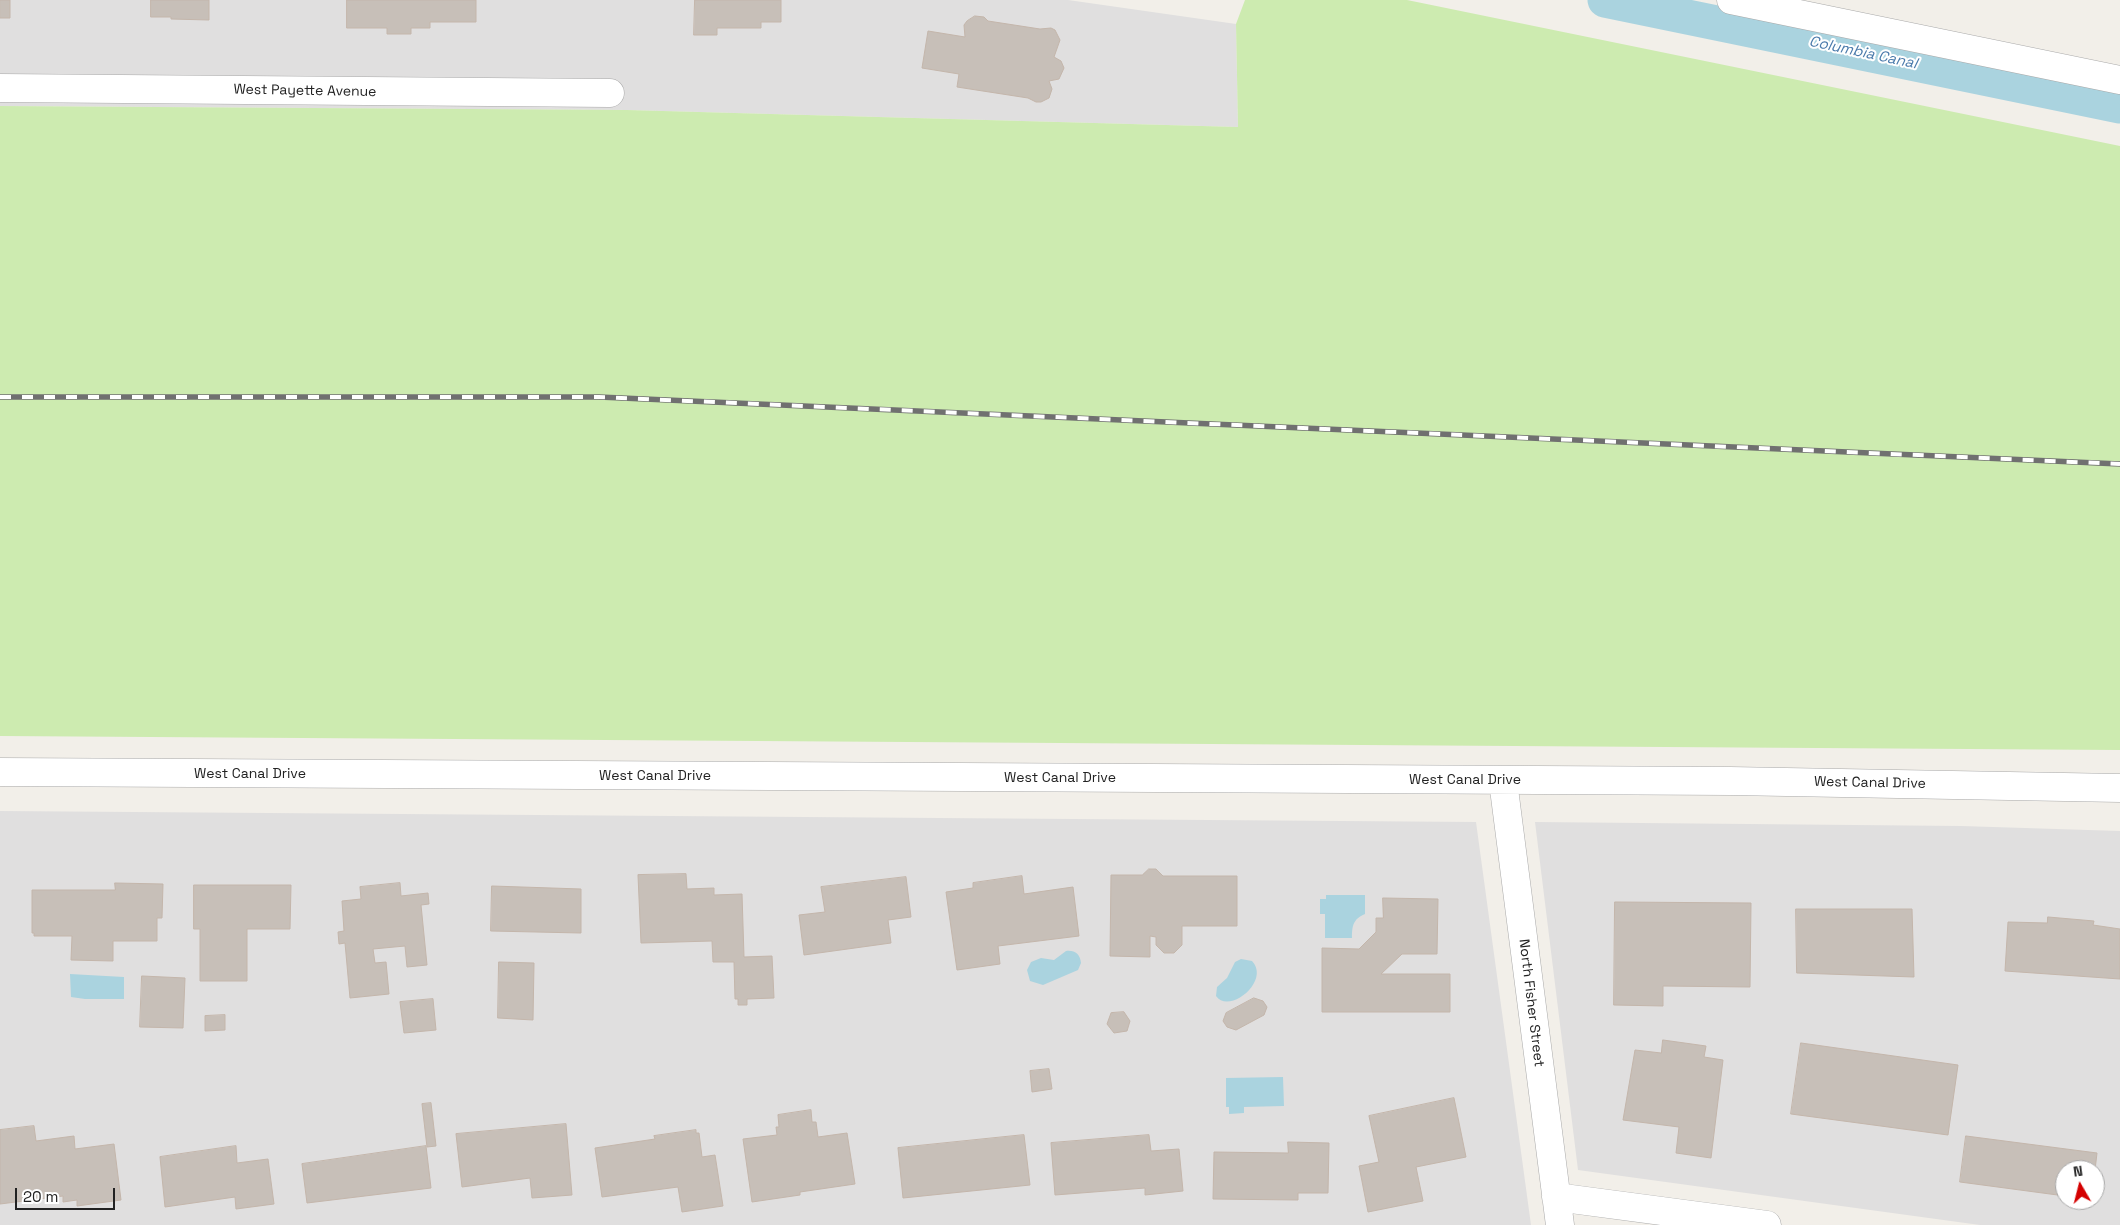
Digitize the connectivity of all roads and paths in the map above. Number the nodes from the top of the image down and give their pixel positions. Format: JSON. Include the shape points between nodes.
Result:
{"nodes":[{"id":1,"x":1730,"y":0,"type":"edge"},
{"id":2,"x":2120,"y":80,"type":"edge"},
{"id":3,"x":0,"y":88,"type":"edge"},
{"id":4,"x":610,"y":93,"type":"dead end"},
{"id":5,"x":0,"y":772,"type":"edge"},
{"id":6,"x":1503,"y":781,"type":"junction"},
{"id":7,"x":2120,"y":788,"type":"edge"},
{"id":8,"x":1556,"y":1197,"type":"junction"},
{"id":9,"x":1560,"y":1225,"type":"edge"},
{"id":10,"x":1767,"y":1225,"type":"edge"}],
"edges":[{"from":1,"to":2,"type":"street"},
{"from":3,"to":4,"type":"street","name":"West Payette Avenue"},
{"from":5,"to":6,"type":"street","name":"West Canal Drive"},
{"from":6,"to":7,"type":"street","name":"West Canal Drive","via":[[1730,781]]},
{"from":6,"to":8,"type":"street","name":"North Fisher Street"},
{"from":8,"to":9,"type":"street","name":"North Fisher Street"},
{"from":8,"to":10,"type":"street"}]}
